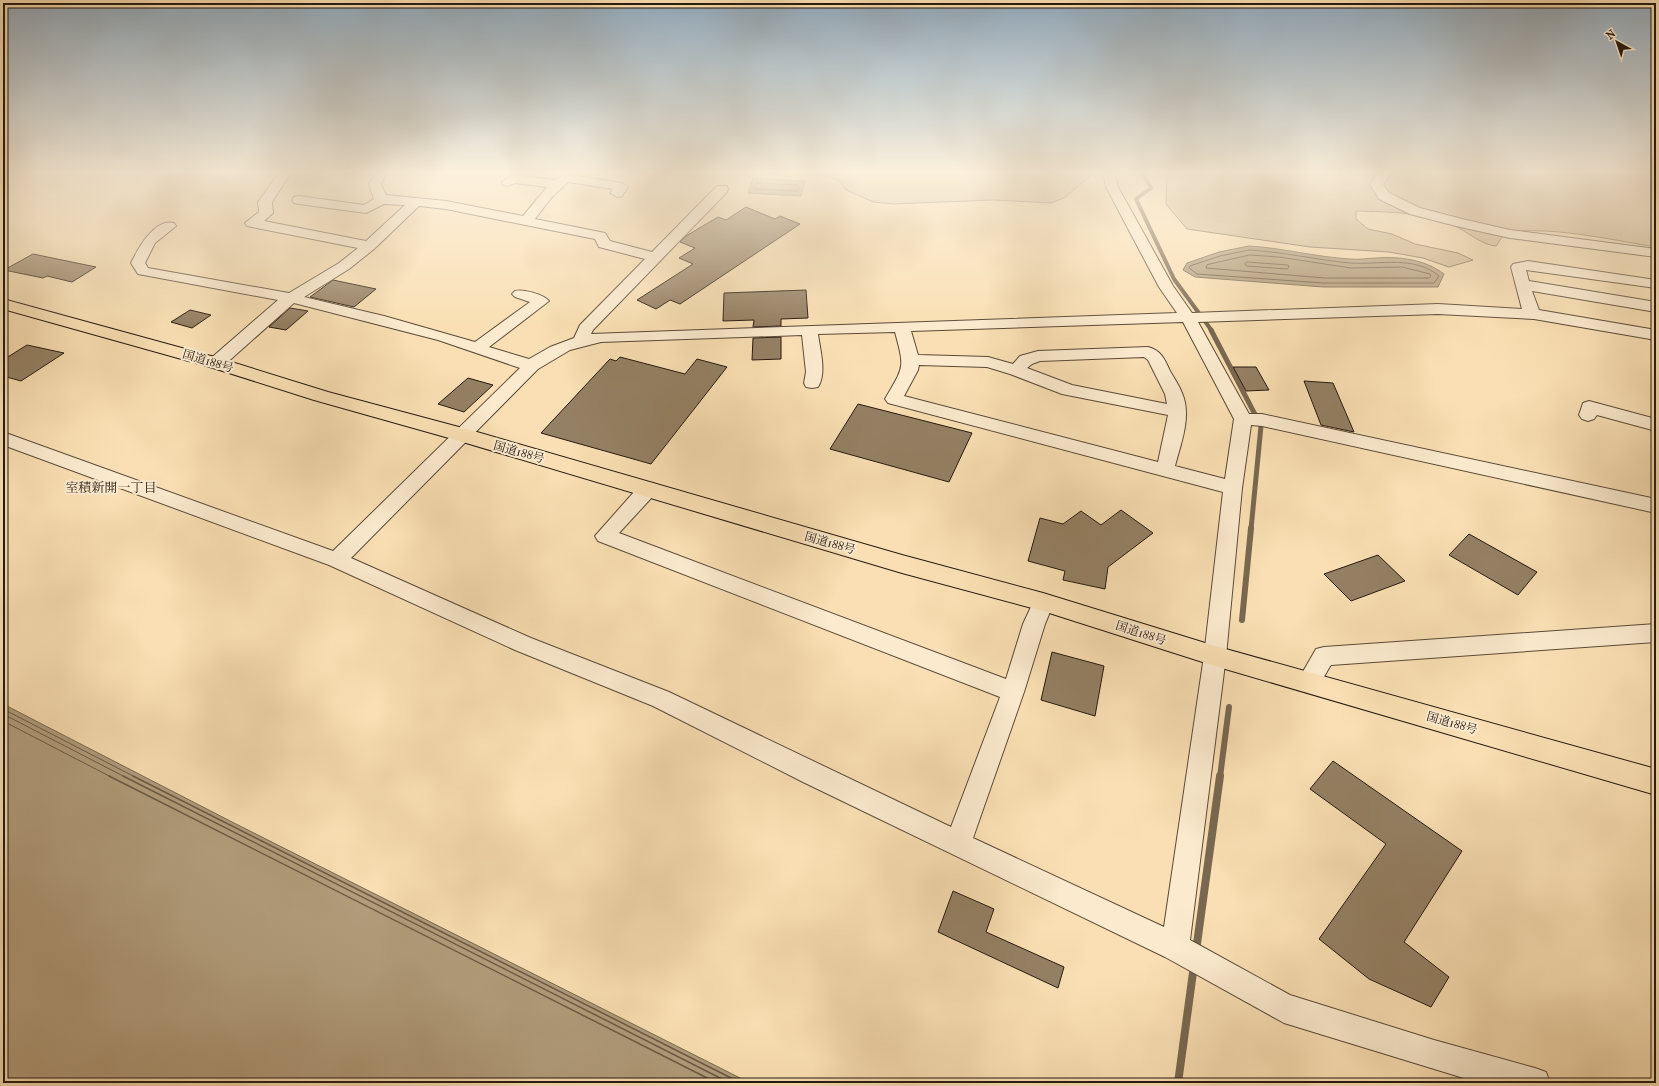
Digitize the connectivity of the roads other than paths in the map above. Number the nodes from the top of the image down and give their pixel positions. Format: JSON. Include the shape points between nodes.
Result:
{"nodes":[{"id":1,"x":256,"y":224,"type":"edge"},
{"id":2,"x":393,"y":224,"type":"edge"},
{"id":3,"x":544,"y":224,"type":"edge"},
{"id":4,"x":688,"y":224,"type":"edge"},
{"id":5,"x":1131,"y":224,"type":"edge"},
{"id":6,"x":1467,"y":224,"type":"edge"},
{"id":7,"x":169,"y":226,"type":"dead end"},
{"id":8,"x":369,"y":246,"type":"junction"},
{"id":9,"x":1656,"y":253,"type":"edge"},
{"id":10,"x":654,"y":258,"type":"junction"},
{"id":11,"x":1656,"y":284,"type":"edge"},
{"id":12,"x":1524,"y":285,"type":"junction"},
{"id":13,"x":520,"y":294,"type":"dead end"},
{"id":14,"x":291,"y":298,"type":"junction"},
{"id":15,"x":3,"y":304,"type":"edge"},
{"id":16,"x":1656,"y":307,"type":"edge"},
{"id":17,"x":1534,"y":314,"type":"junction"},
{"id":18,"x":1186,"y":318,"type":"junction"},
{"id":19,"x":902,"y":328,"type":"junction"},
{"id":20,"x":810,"y":331,"type":"junction"},
{"id":21,"x":1656,"y":335,"type":"edge"},
{"id":22,"x":581,"y":340,"type":"junction"},
{"id":23,"x":478,"y":348,"type":"junction"},
{"id":24,"x":910,"y":360,"type":"junction"},
{"id":25,"x":216,"y":363,"type":"junction"},
{"id":26,"x":532,"y":365,"type":"junction"},
{"id":27,"x":1016,"y":370,"type":"junction"},
{"id":28,"x":812,"y":383,"type":"dead end"},
{"id":29,"x":1177,"y":412,"type":"junction"},
{"id":30,"x":1588,"y":415,"type":"dead end"},
{"id":31,"x":1243,"y":419,"type":"junction"},
{"id":32,"x":1656,"y":425,"type":"edge"},
{"id":33,"x":463,"y":435,"type":"junction"},
{"id":34,"x":3,"y":438,"type":"edge"},
{"id":35,"x":1165,"y":470,"type":"junction"},
{"id":36,"x":1233,"y":488,"type":"junction"},
{"id":37,"x":648,"y":489,"type":"junction"},
{"id":38,"x":1656,"y":506,"type":"edge"},
{"id":39,"x":336,"y":560,"type":"junction"},
{"id":40,"x":1043,"y":602,"type":"junction"},
{"id":41,"x":1656,"y":633,"type":"edge"},
{"id":42,"x":1215,"y":656,"type":"junction"},
{"id":43,"x":1308,"y":682,"type":"junction"},
{"id":44,"x":1012,"y":692,"type":"junction"},
{"id":45,"x":1656,"y":782,"type":"edge"},
{"id":46,"x":958,"y":843,"type":"junction"},
{"id":47,"x":1175,"y":947,"type":"junction"},
{"id":48,"x":1535,"y":1083,"type":"edge"}],
"edges":[{"from":1,"to":8,"type":"street"},
{"from":2,"to":8,"type":"street"},
{"from":3,"to":10,"type":"street","via":[[600,236],[604,244]]},
{"from":4,"to":10,"type":"street"},
{"from":5,"to":18,"type":"street"},
{"from":6,"to":9,"type":"street","via":[[1510,234]]},
{"from":7,"to":14,"type":"street","via":[[149,241],[138,263],[143,271]]},
{"from":8,"to":14,"type":"street","via":[[344,266]]},
{"from":10,"to":22,"type":"street","via":[[586,328]]},
{"from":11,"to":12,"type":"street","via":[[1528,265],[1518,267]]},
{"from":12,"to":16,"type":"street"},
{"from":12,"to":17,"type":"street","via":[[1529,308]]},
{"from":13,"to":23,"type":"street","via":[[541,301]]},
{"from":14,"to":23,"type":"street","via":[[379,319]]},
{"from":14,"to":25,"type":"street"},
{"from":15,"to":25,"type":"highway","name":"国道188号"},
{"from":17,"to":18,"type":"street","via":[[1438,309]]},
{"from":17,"to":21,"type":"street"},
{"from":18,"to":19,"type":"street"},
{"from":18,"to":31,"type":"street","via":[[1195,328]]},
{"from":19,"to":20,"type":"street"},
{"from":19,"to":24,"type":"street"},
{"from":20,"to":22,"type":"street","via":[[601,337]]},
{"from":20,"to":28,"type":"street","via":[[814,372]]},
{"from":22,"to":26,"type":"street","via":[[546,354]]},
{"from":23,"to":26,"type":"street"},
{"from":24,"to":27,"type":"street","via":[[988,362]]},
{"from":24,"to":35,"type":"street","via":[[910,370],[894,399]]},
{"from":25,"to":33,"type":"highway","name":"国道188号","via":[[321,396]]},
{"from":26,"to":33,"type":"street"},
{"from":27,"to":29,"type":"street","via":[[1068,390]]},
{"from":27,"to":29,"type":"street","via":[[1026,360],[1038,356],[1148,352],[1155,357],[1174,394]]},
{"from":29,"to":35,"type":"street"},
{"from":30,"to":32,"type":"street","via":[[1589,407]]},
{"from":31,"to":36,"type":"street"},
{"from":31,"to":38,"type":"street","via":[[1262,420]]},
{"from":33,"to":37,"type":"highway","name":"国道188号"},
{"from":33,"to":39,"type":"street"},
{"from":34,"to":39,"type":"street"},
{"from":35,"to":36,"type":"street"},
{"from":36,"to":42,"type":"street"},
{"from":37,"to":40,"type":"highway","name":"国道188号","via":[[902,564]]},
{"from":37,"to":44,"type":"street","via":[[605,536]]},
{"from":39,"to":46,"type":"street","via":[[523,644],[661,699]]},
{"from":40,"to":42,"type":"highway","name":"国道188号"},
{"from":40,"to":44,"type":"street"},
{"from":41,"to":43,"type":"street","via":[[1324,656]]},
{"from":42,"to":43,"type":"highway","name":"国道188号"},
{"from":42,"to":47,"type":"street"},
{"from":43,"to":45,"type":"highway","name":"国道188号"},
{"from":44,"to":46,"type":"street"},
{"from":46,"to":47,"type":"street"},
{"from":47,"to":48,"type":"street","via":[[1284,1008],[1434,1055]]}]}
